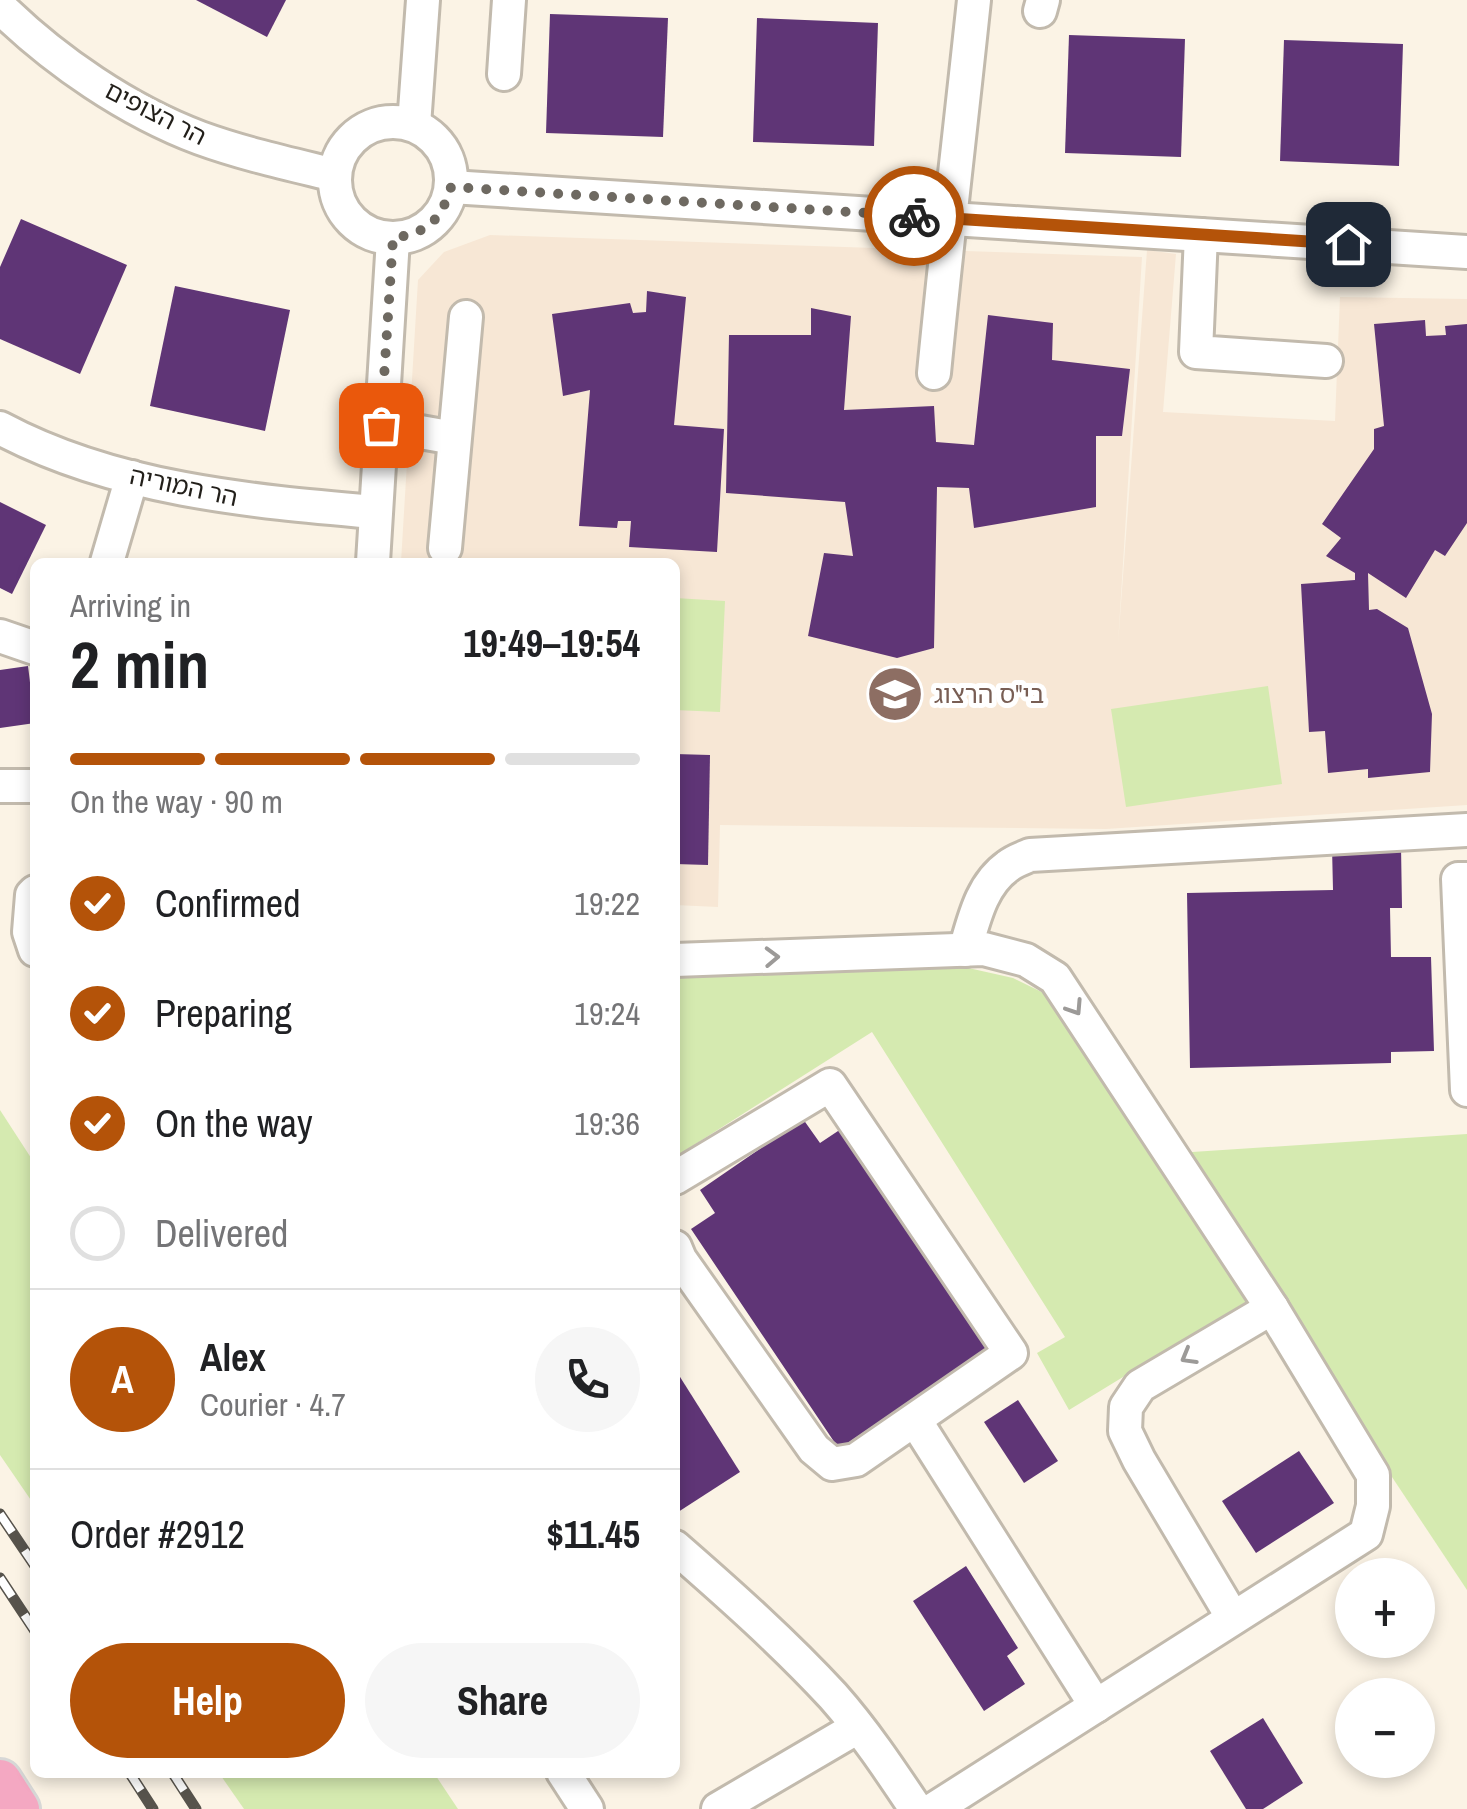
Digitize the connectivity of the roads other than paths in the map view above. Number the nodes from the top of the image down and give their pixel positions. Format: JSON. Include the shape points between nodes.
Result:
{"nodes":[{"id":1,"x":423,"y":0,"type":"edge"},
{"id":2,"x":509,"y":0,"type":"edge"},
{"id":3,"x":974,"y":0,"type":"edge"},
{"id":4,"x":0,"y":7,"type":"edge"},
{"id":5,"x":504,"y":74,"type":"dead end"},
{"id":6,"x":414,"y":126,"type":"junction"},
{"id":7,"x":335,"y":175,"type":"junction"},
{"id":8,"x":451,"y":187,"type":"junction"},
{"id":9,"x":949,"y":218,"type":"junction"},
{"id":10,"x":1201,"y":235,"type":"junction"},
{"id":11,"x":393,"y":238,"type":"junction"},
{"id":12,"x":1467,"y":252,"type":"edge"},
{"id":13,"x":466,"y":318,"type":"dead end"},
{"id":14,"x":1326,"y":362,"type":"dead end"},
{"id":15,"x":934,"y":373,"type":"dead end"},
{"id":16,"x":381,"y":425,"type":"junction"},
{"id":17,"x":0,"y":428,"type":"edge"},
{"id":18,"x":454,"y":438,"type":"junction"},
{"id":19,"x":132,"y":476,"type":"junction"},
{"id":20,"x":376,"y":512,"type":"junction"},
{"id":21,"x":445,"y":548,"type":"dead end"},
{"id":22,"x":108,"y":558,"type":"edge"},
{"id":23,"x":373,"y":558,"type":"edge"},
{"id":24,"x":0,"y":636,"type":"edge"},
{"id":25,"x":30,"y":646,"type":"edge"},
{"id":26,"x":0,"y":786,"type":"edge"},
{"id":27,"x":30,"y":786,"type":"edge"},
{"id":28,"x":1467,"y":830,"type":"edge"},
{"id":29,"x":1467,"y":879,"type":"edge"},
{"id":30,"x":965,"y":950,"type":"junction"},
{"id":31,"x":680,"y":960,"type":"edge"},
{"id":32,"x":1467,"y":1090,"type":"edge"},
{"id":33,"x":680,"y":1175,"type":"edge"},
{"id":34,"x":680,"y":1259,"type":"edge"},
{"id":35,"x":1272,"y":1308,"type":"junction"},
{"id":36,"x":916,"y":1420,"type":"junction"},
{"id":37,"x":680,"y":1551,"type":"edge"},
{"id":38,"x":1234,"y":1618,"type":"junction"},
{"id":39,"x":1096,"y":1706,"type":"junction"},
{"id":40,"x":858,"y":1727,"type":"junction"},
{"id":41,"x":566,"y":1778,"type":"edge"},
{"id":42,"x":0,"y":1781,"type":"edge"},
{"id":43,"x":724,"y":1807,"type":"edge"},
{"id":44,"x":18,"y":1809,"type":"edge"},
{"id":45,"x":587,"y":1809,"type":"edge"},
{"id":46,"x":916,"y":1809,"type":"edge"},
{"id":47,"x":934,"y":1809,"type":"edge"}],
"edges":[{"from":1,"to":6,"type":"street"},
{"from":2,"to":5,"type":"street"},
{"from":3,"to":9,"type":"street"},
{"from":4,"to":7,"type":"street","name":"הר הצופים","via":[[71,67],[154,116],[237,150]]},
{"from":6,"to":7,"type":"street","via":[[394,122],[359,132]]},
{"from":6,"to":8,"type":"street","via":[[443,150]]},
{"from":7,"to":11,"type":"street","via":[[344,212],[374,236]]},
{"from":8,"to":9,"type":"street"},
{"from":8,"to":11,"type":"street","via":[[438,218],[410,236]]},
{"from":9,"to":10,"type":"street"},
{"from":9,"to":15,"type":"street"},
{"from":10,"to":12,"type":"street"},
{"from":10,"to":14,"type":"street","via":[[1196,352]]},
{"from":11,"to":16,"type":"street"},
{"from":13,"to":18,"type":"street"},
{"from":16,"to":18,"type":"street"},
{"from":16,"to":20,"type":"street"},
{"from":17,"to":19,"type":"street","name":"הר המוריה"},
{"from":18,"to":21,"type":"street"},
{"from":19,"to":20,"type":"street","name":"הר המוריה","via":[[269,502]]},
{"from":19,"to":22,"type":"street"},
{"from":20,"to":23,"type":"street"},
{"from":24,"to":25,"type":"street"},
{"from":26,"to":27,"type":"street"},
{"from":28,"to":30,"type":"street","via":[[1030,855],[990,885]]},
{"from":29,"to":32,"type":"street","via":[[1458,880]]},
{"from":31,"to":30,"type":"street","one_way":true},
{"from":30,"to":35,"type":"street","one_way":true,"via":[[1026,960],[1055,978]]},
{"from":33,"to":36,"type":"street","via":[[830,1085],[1012,1354]]},
{"from":34,"to":36,"type":"street","via":[[814,1449],[832,1464],[856,1460]]},
{"from":35,"to":38,"type":"street","via":[[1372,1475],[1374,1506],[1366,1534]]},
{"from":35,"to":38,"type":"street","one_way":true,"via":[[1140,1386],[1126,1407],[1125,1431]]},
{"from":36,"to":39,"type":"street"},
{"from":37,"to":40,"type":"street","via":[[770,1632]]},
{"from":38,"to":39,"type":"street"},
{"from":39,"to":47,"type":"street"},
{"from":40,"to":43,"type":"street"},
{"from":40,"to":46,"type":"street"},
{"from":41,"to":45,"type":"street"},
{"from":42,"to":44,"type":"main road"}]}
